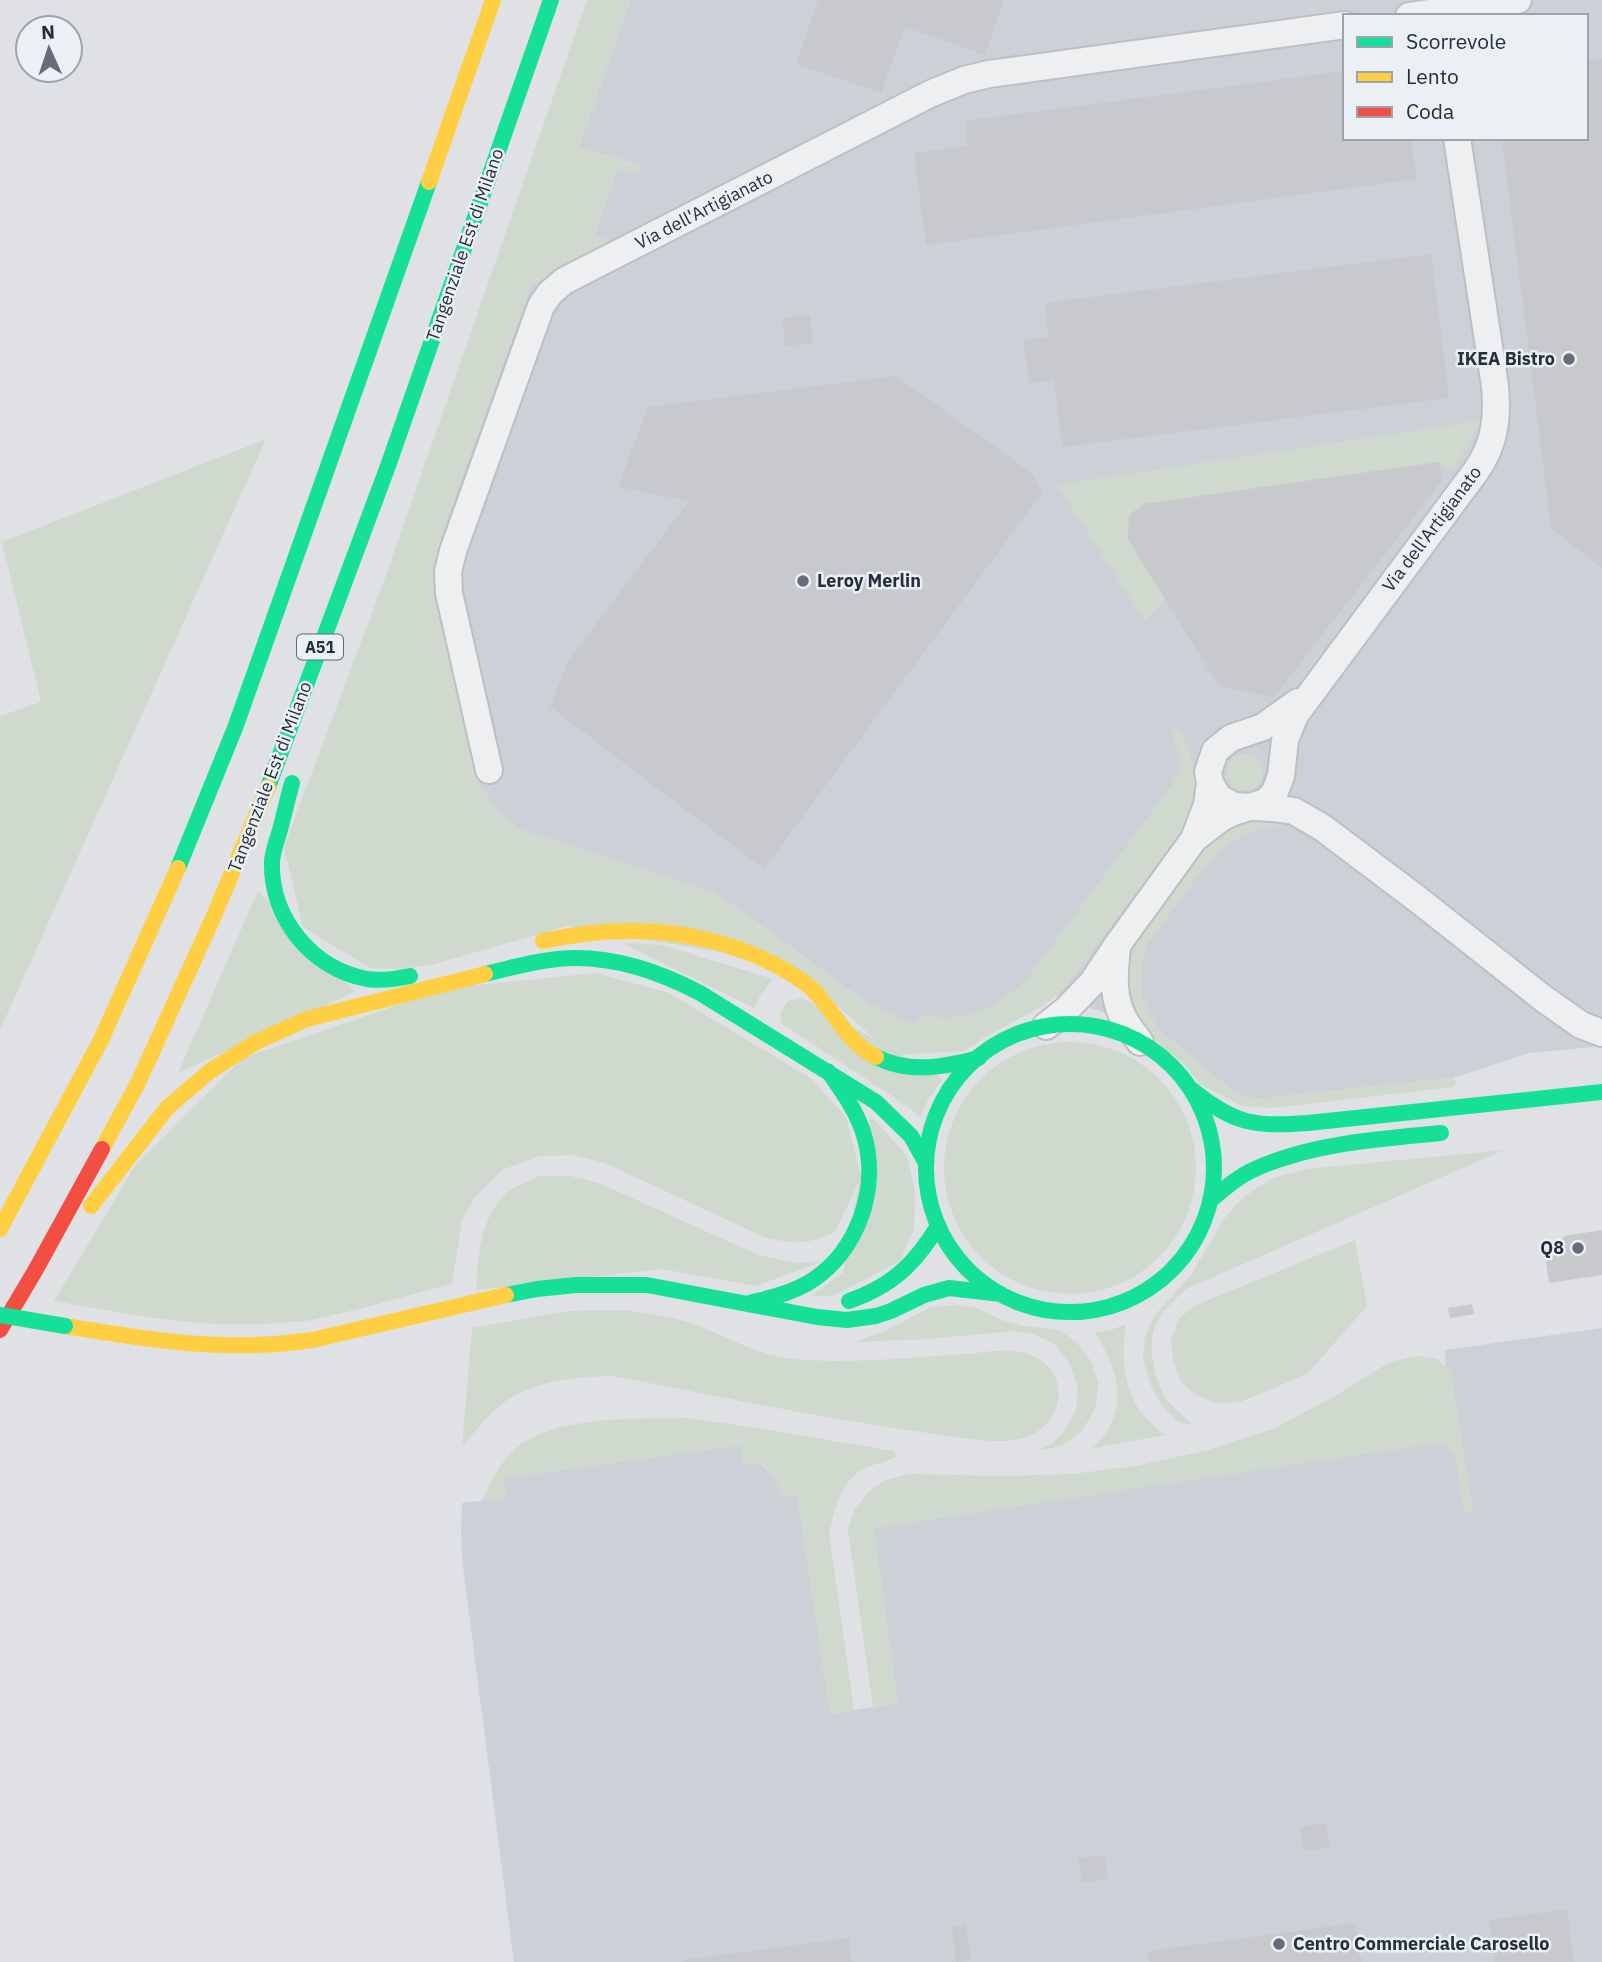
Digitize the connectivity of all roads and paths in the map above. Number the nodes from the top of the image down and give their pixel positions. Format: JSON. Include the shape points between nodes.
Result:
{"nodes":[{"id":1,"x":493,"y":0,"type":"edge"},
{"id":2,"x":551,"y":0,"type":"edge"},
{"id":3,"x":1518,"y":0,"type":"edge"},
{"id":4,"x":1438,"y":14,"type":"edge"},
{"id":5,"x":1343,"y":25,"type":"edge"},
{"id":6,"x":1457,"y":140,"type":"edge"},
{"id":7,"x":326,"y":630,"type":"junction"},
{"id":8,"x":1311,"y":692,"type":"junction"},
{"id":9,"x":1243,"y":735,"type":"junction"},
{"id":10,"x":301,"y":744,"type":"dead end"},
{"id":11,"x":1282,"y":769,"type":"junction"},
{"id":12,"x":295,"y":770,"type":"dead end"},
{"id":13,"x":489,"y":770,"type":"dead end"},
{"id":14,"x":1210,"y":783,"type":"junction"},
{"id":15,"x":1247,"y":808,"type":"junction"},
{"id":16,"x":1323,"y":828,"type":"junction"},
{"id":17,"x":1194,"y":839,"type":"junction"},
{"id":18,"x":530,"y":944,"type":"dead end"},
{"id":19,"x":1118,"y":944,"type":"junction"},
{"id":20,"x":442,"y":969,"type":"dead end"},
{"id":21,"x":1046,"y":1026,"type":"junction"},
{"id":22,"x":1602,"y":1033,"type":"edge"},
{"id":23,"x":1140,"y":1042,"type":"junction"},
{"id":24,"x":979,"y":1058,"type":"junction"},
{"id":25,"x":828,"y":1071,"type":"junction"},
{"id":26,"x":1190,"y":1087,"type":"junction"},
{"id":27,"x":1602,"y":1092,"type":"edge"},
{"id":28,"x":1450,"y":1132,"type":"dead end"},
{"id":29,"x":926,"y":1164,"type":"junction"},
{"id":30,"x":1211,"y":1200,"type":"junction"},
{"id":31,"x":938,"y":1226,"type":"junction"},
{"id":32,"x":0,"y":1229,"type":"edge"},
{"id":33,"x":35,"y":1271,"type":"junction"},
{"id":34,"x":1001,"y":1294,"type":"junction"},
{"id":35,"x":745,"y":1304,"type":"junction"},
{"id":36,"x":779,"y":1310,"type":"junction"},
{"id":37,"x":0,"y":1315,"type":"edge"},
{"id":38,"x":0,"y":1330,"type":"edge"}],
"edges":[{"from":1,"to":32,"type":"main road","via":[[214,780],[114,1012]]},
{"from":2,"to":7,"type":"main road","name":"Tangenziale Est di Milano","number":"A51"},
{"from":3,"to":4,"type":"street"},
{"from":5,"to":13,"type":"street","name":"Via dell'Artigianato","via":[[964,80],[555,288],[541,306],[448,572]]},
{"from":6,"to":8,"type":"street","name":"Via dell'Artigianato","via":[[1495,386],[1493,438],[1476,471]]},
{"from":7,"to":10,"type":"main road"},
{"from":7,"to":33,"type":"main road","name":"Tangenziale Est di Milano","number":"A51","via":[[265,796],[202,943],[138,1083]]},
{"from":8,"to":9,"type":"street","via":[[1279,718]]},
{"from":8,"to":11,"type":"street","via":[[1289,727]]},
{"from":9,"to":11,"type":"street","via":[[1271,746]]},
{"from":9,"to":14,"type":"street","via":[[1215,751],[1208,772]]},
{"from":11,"to":15,"type":"street","via":[[1274,794]]},
{"from":11,"to":16,"type":"street","via":[[1302,806]]},
{"from":12,"to":20,"type":"main road","via":[[272,862],[275,894],[293,931],[325,963],[367,979]]},
{"from":14,"to":15,"type":"street","via":[[1225,802]]},
{"from":14,"to":17,"type":"street"},
{"from":15,"to":16,"type":"street","via":[[1294,811]]},
{"from":15,"to":17,"type":"street","via":[[1213,823]]},
{"from":16,"to":22,"type":"street","via":[[1544,999],[1581,1025]]},
{"from":17,"to":19,"type":"street"},
{"from":18,"to":24,"type":"main road","via":[[630,929],[736,947],[806,984],[856,1044],[882,1060],[915,1069],[943,1068]]},
{"from":19,"to":21,"type":"street","via":[[1085,991]]},
{"from":19,"to":23,"type":"street","via":[[1117,998],[1123,1018]]},
{"from":21,"to":23,"type":"main road","via":[[1091,1026]]},
{"from":21,"to":24,"type":"main road","via":[[1016,1035]]},
{"from":23,"to":26,"type":"main road","via":[[1167,1060]]},
{"from":24,"to":29,"type":"main road","via":[[955,1081],[936,1111]]},
{"from":25,"to":29,"type":"main road","via":[[894,1118],[911,1136]]},
{"from":25,"to":33,"type":"main road","via":[[686,985],[642,968],[600,960],[540,962],[370,1002],[275,1033],[198,1080],[158,1117],[93,1205]]},
{"from":25,"to":35,"type":"main road","via":[[867,1145],[869,1186],[864,1212],[828,1269],[788,1293]]},
{"from":26,"to":27,"type":"main road","via":[[1224,1114],[1274,1124]]},
{"from":26,"to":30,"type":"main road","via":[[1211,1135]]},
{"from":28,"to":30,"type":"main road","via":[[1291,1157],[1254,1170]]},
{"from":29,"to":31,"type":"main road","via":[[928,1193]]},
{"from":30,"to":34,"type":"main road","via":[[1187,1252],[1155,1285],[1134,1298],[1071,1312],[1042,1310]]},
{"from":31,"to":34,"type":"main road","via":[[959,1261]]},
{"from":31,"to":36,"type":"main road","via":[[917,1259],[876,1291],[842,1302]]},
{"from":33,"to":38,"type":"main road","name":"Tangenziale Est di Milano","number":"A51"},
{"from":34,"to":36,"type":"main road","via":[[949,1288],[924,1294],[884,1314],[856,1319]]},
{"from":35,"to":36,"type":"main road"},
{"from":35,"to":37,"type":"main road","bridge":true,"via":[[652,1286],[545,1288],[312,1340],[248,1348],[174,1343]]}]}
